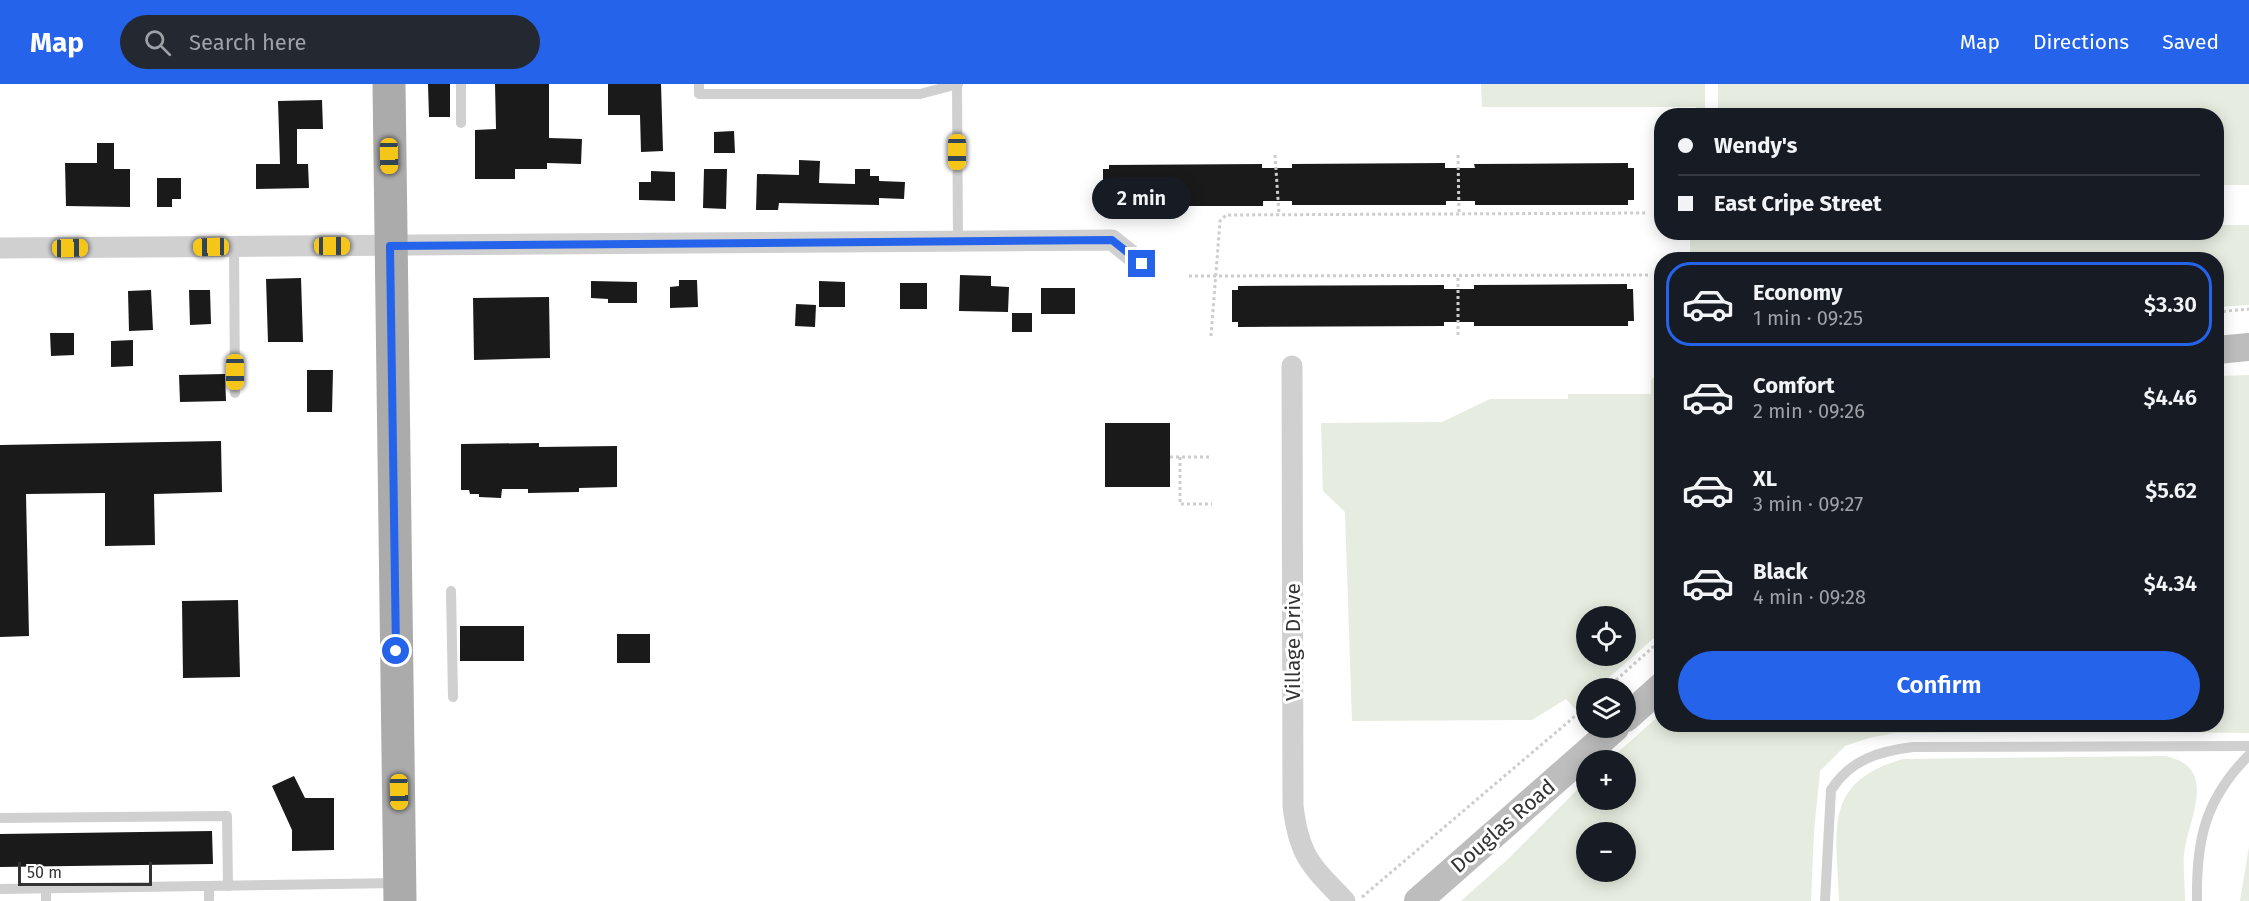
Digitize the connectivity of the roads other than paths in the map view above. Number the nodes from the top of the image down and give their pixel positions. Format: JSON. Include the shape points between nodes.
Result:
{"nodes":[{"id":1,"x":389,"y":84,"type":"edge"},
{"id":2,"x":461,"y":84,"type":"edge"},
{"id":3,"x":699,"y":84,"type":"edge"},
{"id":4,"x":957,"y":84,"type":"edge"},
{"id":5,"x":461,"y":123,"type":"dead end"},
{"id":6,"x":958,"y":242,"type":"junction"},
{"id":7,"x":234,"y":246,"type":"junction"},
{"id":8,"x":390,"y":246,"type":"junction"},
{"id":9,"x":0,"y":248,"type":"edge"},
{"id":10,"x":1142,"y":264,"type":"dead end"},
{"id":11,"x":2249,"y":347,"type":"edge"},
{"id":12,"x":2224,"y":349,"type":"edge"},
{"id":13,"x":1292,"y":366,"type":"dead end"},
{"id":14,"x":235,"y":393,"type":"dead end"},
{"id":15,"x":451,"y":591,"type":"dead end"},
{"id":16,"x":1654,"y":693,"type":"edge"},
{"id":17,"x":453,"y":697,"type":"dead end"},
{"id":18,"x":1636,"y":709,"type":"edge"},
{"id":19,"x":1604,"y":738,"type":"edge"},
{"id":20,"x":2249,"y":746,"type":"edge"},
{"id":21,"x":2249,"y":755,"type":"edge"},
{"id":22,"x":0,"y":818,"type":"edge"},
{"id":23,"x":209,"y":886,"type":"junction"},
{"id":24,"x":228,"y":886,"type":"junction"},
{"id":25,"x":46,"y":888,"type":"junction"},
{"id":26,"x":0,"y":889,"type":"edge"},
{"id":27,"x":400,"y":892,"type":"edge"},
{"id":28,"x":46,"y":901,"type":"edge"},
{"id":29,"x":209,"y":901,"type":"edge"},
{"id":30,"x":1345,"y":901,"type":"edge"},
{"id":31,"x":1418,"y":901,"type":"edge"},
{"id":32,"x":1825,"y":901,"type":"edge"},
{"id":33,"x":2197,"y":901,"type":"edge"}],
"edges":[{"from":1,"to":8,"type":"main road"},
{"from":2,"to":5,"type":"lane"},
{"from":3,"to":4,"type":"lane","via":[[699,94],[920,94]]},
{"from":4,"to":6,"type":"lane"},
{"from":6,"to":8,"type":"street"},
{"from":6,"to":10,"type":"street","via":[[1112,240]]},
{"from":7,"to":8,"type":"street"},
{"from":7,"to":9,"type":"street"},
{"from":7,"to":14,"type":"lane"},
{"from":8,"to":27,"type":"main road"},
{"from":11,"to":12,"type":"street"},
{"from":13,"to":30,"type":"street","name":"Village Drive","via":[[1293,806],[1303,852]]},
{"from":15,"to":17,"type":"lane"},
{"from":16,"to":18,"type":"street"},
{"from":19,"to":31,"type":"street","name":"Douglas Road"},
{"from":20,"to":32,"type":"lane","via":[[1913,747],[1887,750],[1862,759],[1841,774],[1831,790]]},
{"from":21,"to":33,"type":"lane","via":[[2226,781],[2200,837]]},
{"from":22,"to":24,"type":"lane","via":[[227,816]]},
{"from":23,"to":24,"type":"lane"},
{"from":23,"to":25,"type":"lane"},
{"from":23,"to":29,"type":"lane"},
{"from":24,"to":27,"type":"lane"},
{"from":25,"to":26,"type":"lane"},
{"from":25,"to":28,"type":"lane"}]}
